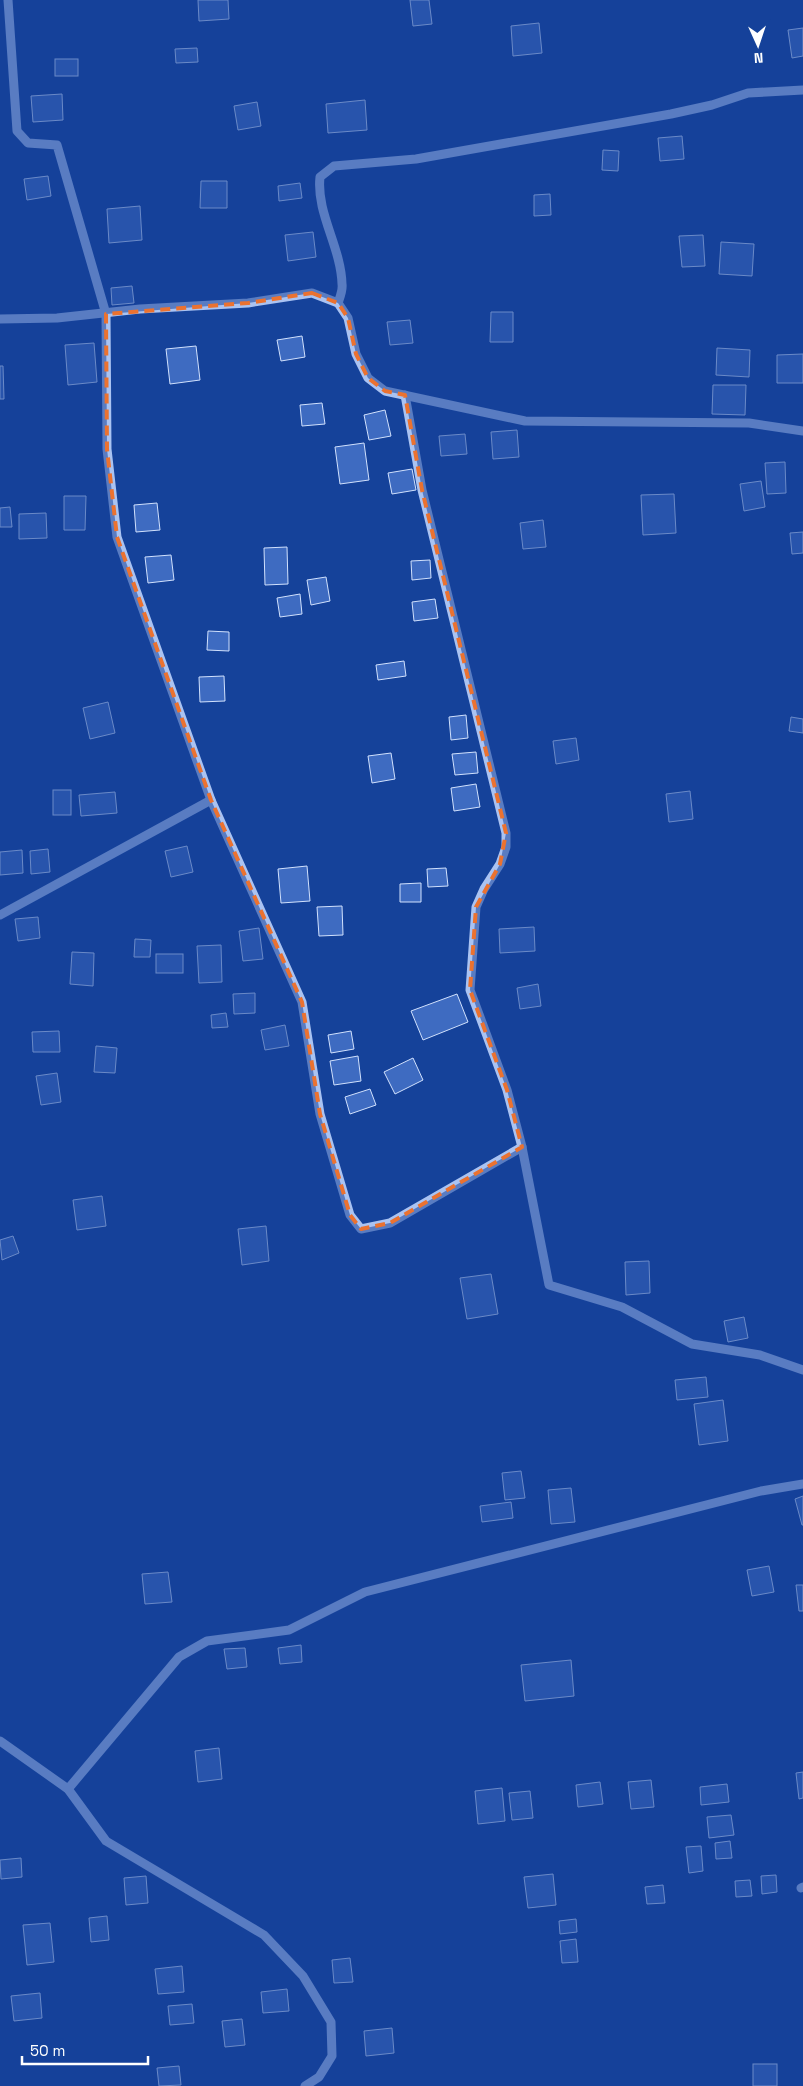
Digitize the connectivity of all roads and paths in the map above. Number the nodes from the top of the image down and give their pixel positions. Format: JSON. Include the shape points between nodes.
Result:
{"nodes":[{"id":1,"x":8,"y":0,"type":"edge"},
{"id":2,"x":803,"y":90,"type":"edge"},
{"id":3,"x":338,"y":303,"type":"junction"},
{"id":4,"x":106,"y":314,"type":"junction"},
{"id":5,"x":0,"y":319,"type":"edge"},
{"id":6,"x":405,"y":395,"type":"junction"},
{"id":7,"x":803,"y":431,"type":"edge"},
{"id":8,"x":211,"y":800,"type":"junction"},
{"id":9,"x":0,"y":915,"type":"edge"},
{"id":10,"x":522,"y":1147,"type":"junction"},
{"id":11,"x":803,"y":1370,"type":"edge"},
{"id":12,"x":803,"y":1484,"type":"edge"},
{"id":13,"x":0,"y":1741,"type":"edge"},
{"id":14,"x":68,"y":1789,"type":"junction"},
{"id":15,"x":305,"y":2086,"type":"edge"}],
"edges":[{"from":1,"to":4,"type":"street","via":[[17,131],[28,143],[57,145]]},
{"from":2,"to":3,"type":"street","via":[[748,93],[671,114],[416,159],[334,166],[320,177],[318,191],[343,285]]},
{"from":3,"to":4,"type":"street","via":[[312,294],[248,303]]},
{"from":3,"to":6,"type":"street","via":[[348,318],[356,354],[368,378],[386,390]]},
{"from":4,"to":5,"type":"street"},
{"from":4,"to":8,"type":"street","via":[[107,449],[118,537]]},
{"from":6,"to":7,"type":"street","via":[[525,421],[749,423]]},
{"from":6,"to":10,"type":"street","via":[[422,490],[506,833],[506,847],[500,864],[476,907],[470,990],[507,1090]]},
{"from":8,"to":9,"type":"street"},
{"from":8,"to":10,"type":"street","via":[[302,1002],[320,1114],[350,1215],[361,1229],[390,1223]]},
{"from":10,"to":11,"type":"street","via":[[549,1286],[622,1307],[692,1344],[760,1355]]},
{"from":12,"to":14,"type":"street","via":[[760,1491],[365,1592],[289,1630],[207,1641],[179,1657]]},
{"from":13,"to":14,"type":"street"},
{"from":14,"to":15,"type":"street","via":[[106,1841],[264,1935],[303,1976],[331,2022],[332,2056],[319,2077]]}]}
